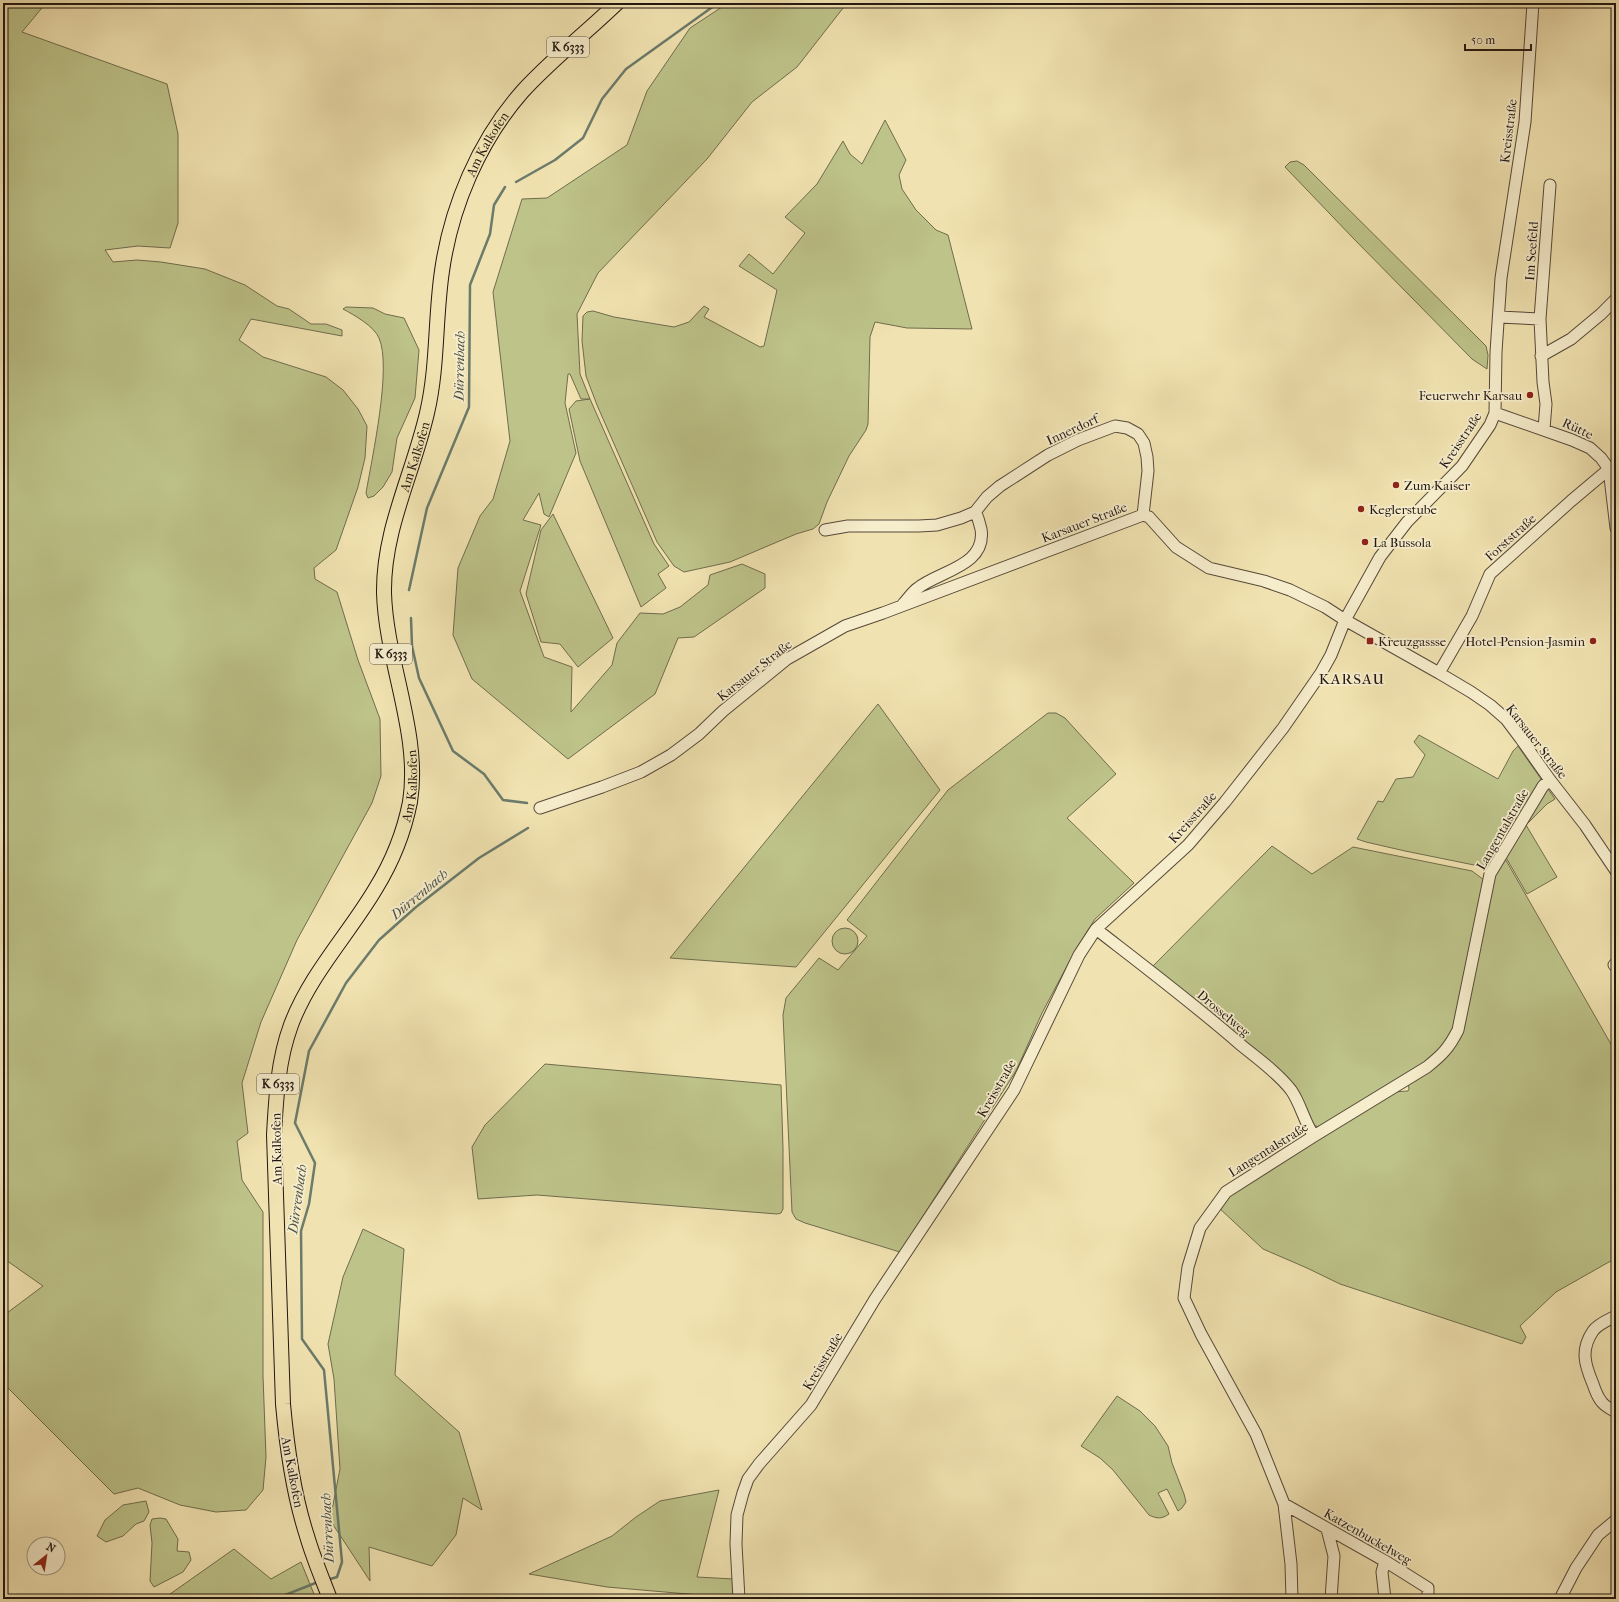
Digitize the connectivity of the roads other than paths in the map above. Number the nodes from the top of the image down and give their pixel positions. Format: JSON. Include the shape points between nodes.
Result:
{"nodes":[{"id":1,"x":617,"y":3,"type":"edge"},
{"id":2,"x":1533,"y":3,"type":"edge"},
{"id":3,"x":1550,"y":185,"type":"dead end"},
{"id":4,"x":1616,"y":299,"type":"edge"},
{"id":5,"x":1499,"y":317,"type":"junction"},
{"id":6,"x":1540,"y":319,"type":"junction"},
{"id":7,"x":1541,"y":356,"type":"junction"},
{"id":8,"x":1495,"y":413,"type":"junction"},
{"id":9,"x":1544,"y":429,"type":"junction"},
{"id":10,"x":1612,"y":467,"type":"edge"},
{"id":11,"x":975,"y":512,"type":"junction"},
{"id":12,"x":1143,"y":515,"type":"junction"},
{"id":13,"x":1616,"y":528,"type":"edge"},
{"id":14,"x":825,"y":530,"type":"dead end"},
{"id":15,"x":901,"y":606,"type":"junction"},
{"id":16,"x":1345,"y":620,"type":"junction"},
{"id":17,"x":1439,"y":673,"type":"junction"},
{"id":18,"x":1550,"y":780,"type":"junction"},
{"id":19,"x":540,"y":808,"type":"dead end"},
{"id":20,"x":1616,"y":871,"type":"edge"},
{"id":21,"x":1096,"y":929,"type":"junction"},
{"id":22,"x":1314,"y":1136,"type":"junction"},
{"id":23,"x":1616,"y":1316,"type":"edge"},
{"id":24,"x":1616,"y":1412,"type":"edge"},
{"id":25,"x":1284,"y":1504,"type":"junction"},
{"id":26,"x":1616,"y":1520,"type":"edge"},
{"id":27,"x":1327,"y":1529,"type":"junction"},
{"id":28,"x":1385,"y":1561,"type":"junction"},
{"id":29,"x":329,"y":1595,"type":"edge"},
{"id":30,"x":739,"y":1599,"type":"edge"},
{"id":31,"x":1292,"y":1599,"type":"edge"},
{"id":32,"x":1331,"y":1599,"type":"edge"},
{"id":33,"x":1385,"y":1599,"type":"edge"},
{"id":34,"x":1428,"y":1599,"type":"edge"},
{"id":35,"x":1560,"y":1599,"type":"edge"}],
"edges":[{"from":1,"to":29,"type":"main road","name":"Am Kalkofen","number":"K 6333","via":[[566,48],[521,94],[500,122],[472,170],[455,211],[439,298],[432,387],[422,433],[393,524],[385,567],[386,620],[408,734],[412,772],[410,800],[404,828],[393,855],[376,888],[308,989],[291,1024],[281,1060],[276,1096],[275,1150],[286,1438],[300,1511]]},
{"from":2,"to":5,"type":"street","name":"Kreisstraße","via":[[1525,122],[1501,278]]},
{"from":3,"to":6,"type":"street","name":"Im Seefeld"},
{"from":4,"to":7,"type":"street","via":[[1571,339]]},
{"from":5,"to":6,"type":"street"},
{"from":5,"to":8,"type":"street","name":"Kreisstraße"},
{"from":6,"to":7,"type":"street","name":"Im Seefeld"},
{"from":7,"to":9,"type":"street","name":"Im Seefeld","via":[[1546,404]]},
{"from":8,"to":9,"type":"street","name":"Rütte"},
{"from":8,"to":16,"type":"street","name":"Kreisstraße","via":[[1490,425],[1462,466],[1407,522],[1380,558]]},
{"from":9,"to":10,"type":"street","name":"Rütte","via":[[1590,448]]},
{"from":10,"to":13,"type":"street"},
{"from":10,"to":17,"type":"street","name":"Forststraße","via":[[1490,574],[1472,616]]},
{"from":11,"to":12,"type":"street","name":"Innerdorf","via":[[1000,486],[1048,455],[1115,426],[1127,428],[1138,434],[1144,443],[1148,471]]},
{"from":11,"to":14,"type":"street","via":[[937,524],[848,526]]},
{"from":11,"to":15,"type":"street","via":[[981,535],[976,554],[918,588]]},
{"from":12,"to":15,"type":"street","name":"Karsauer Straße"},
{"from":12,"to":16,"type":"street","name":"Karsauer Straße","via":[[1149,517],[1176,547],[1209,568],[1290,590]]},
{"from":15,"to":19,"type":"street","name":"Karsauer Straße","via":[[845,626],[787,659],[671,755],[628,777]]},
{"from":16,"to":17,"type":"street","name":"Karsauer Straße"},
{"from":16,"to":21,"type":"street","name":"Kreisstraße","via":[[1321,673],[1283,728],[1225,802],[1188,845]]},
{"from":17,"to":18,"type":"street","name":"Karsauer Straße","via":[[1472,692],[1506,719]]},
{"from":18,"to":20,"type":"street","name":"Karsauer Straße"},
{"from":18,"to":22,"type":"street","name":"Langentalstraße","via":[[1543,786],[1490,874],[1458,1030],[1451,1044],[1427,1067]]},
{"from":21,"to":22,"type":"street","name":"Drosselweg","via":[[1208,1016],[1277,1075],[1291,1090]]},
{"from":21,"to":30,"type":"street","name":"Kreisstraße","via":[[1079,955],[1014,1090],[875,1299],[811,1405],[748,1479],[737,1515]]},
{"from":22,"to":25,"type":"street","name":"Langentalstraße","via":[[1226,1192],[1200,1228],[1188,1267],[1184,1298],[1256,1434]]},
{"from":23,"to":24,"type":"street","via":[[1594,1330],[1585,1351],[1585,1365],[1596,1392],[1602,1402]]},
{"from":25,"to":27,"type":"street","name":"Katzenbuckelweg"},
{"from":25,"to":31,"type":"street","name":"Langentalstraße"},
{"from":26,"to":35,"type":"street","via":[[1598,1535],[1576,1568]]},
{"from":27,"to":28,"type":"street","name":"Katzenbuckelweg"},
{"from":27,"to":32,"type":"street","via":[[1334,1556]]},
{"from":28,"to":33,"type":"street","via":[[1382,1572]]},
{"from":28,"to":34,"type":"street","name":"Katzenbuckelweg","via":[[1428,1588]]}]}
